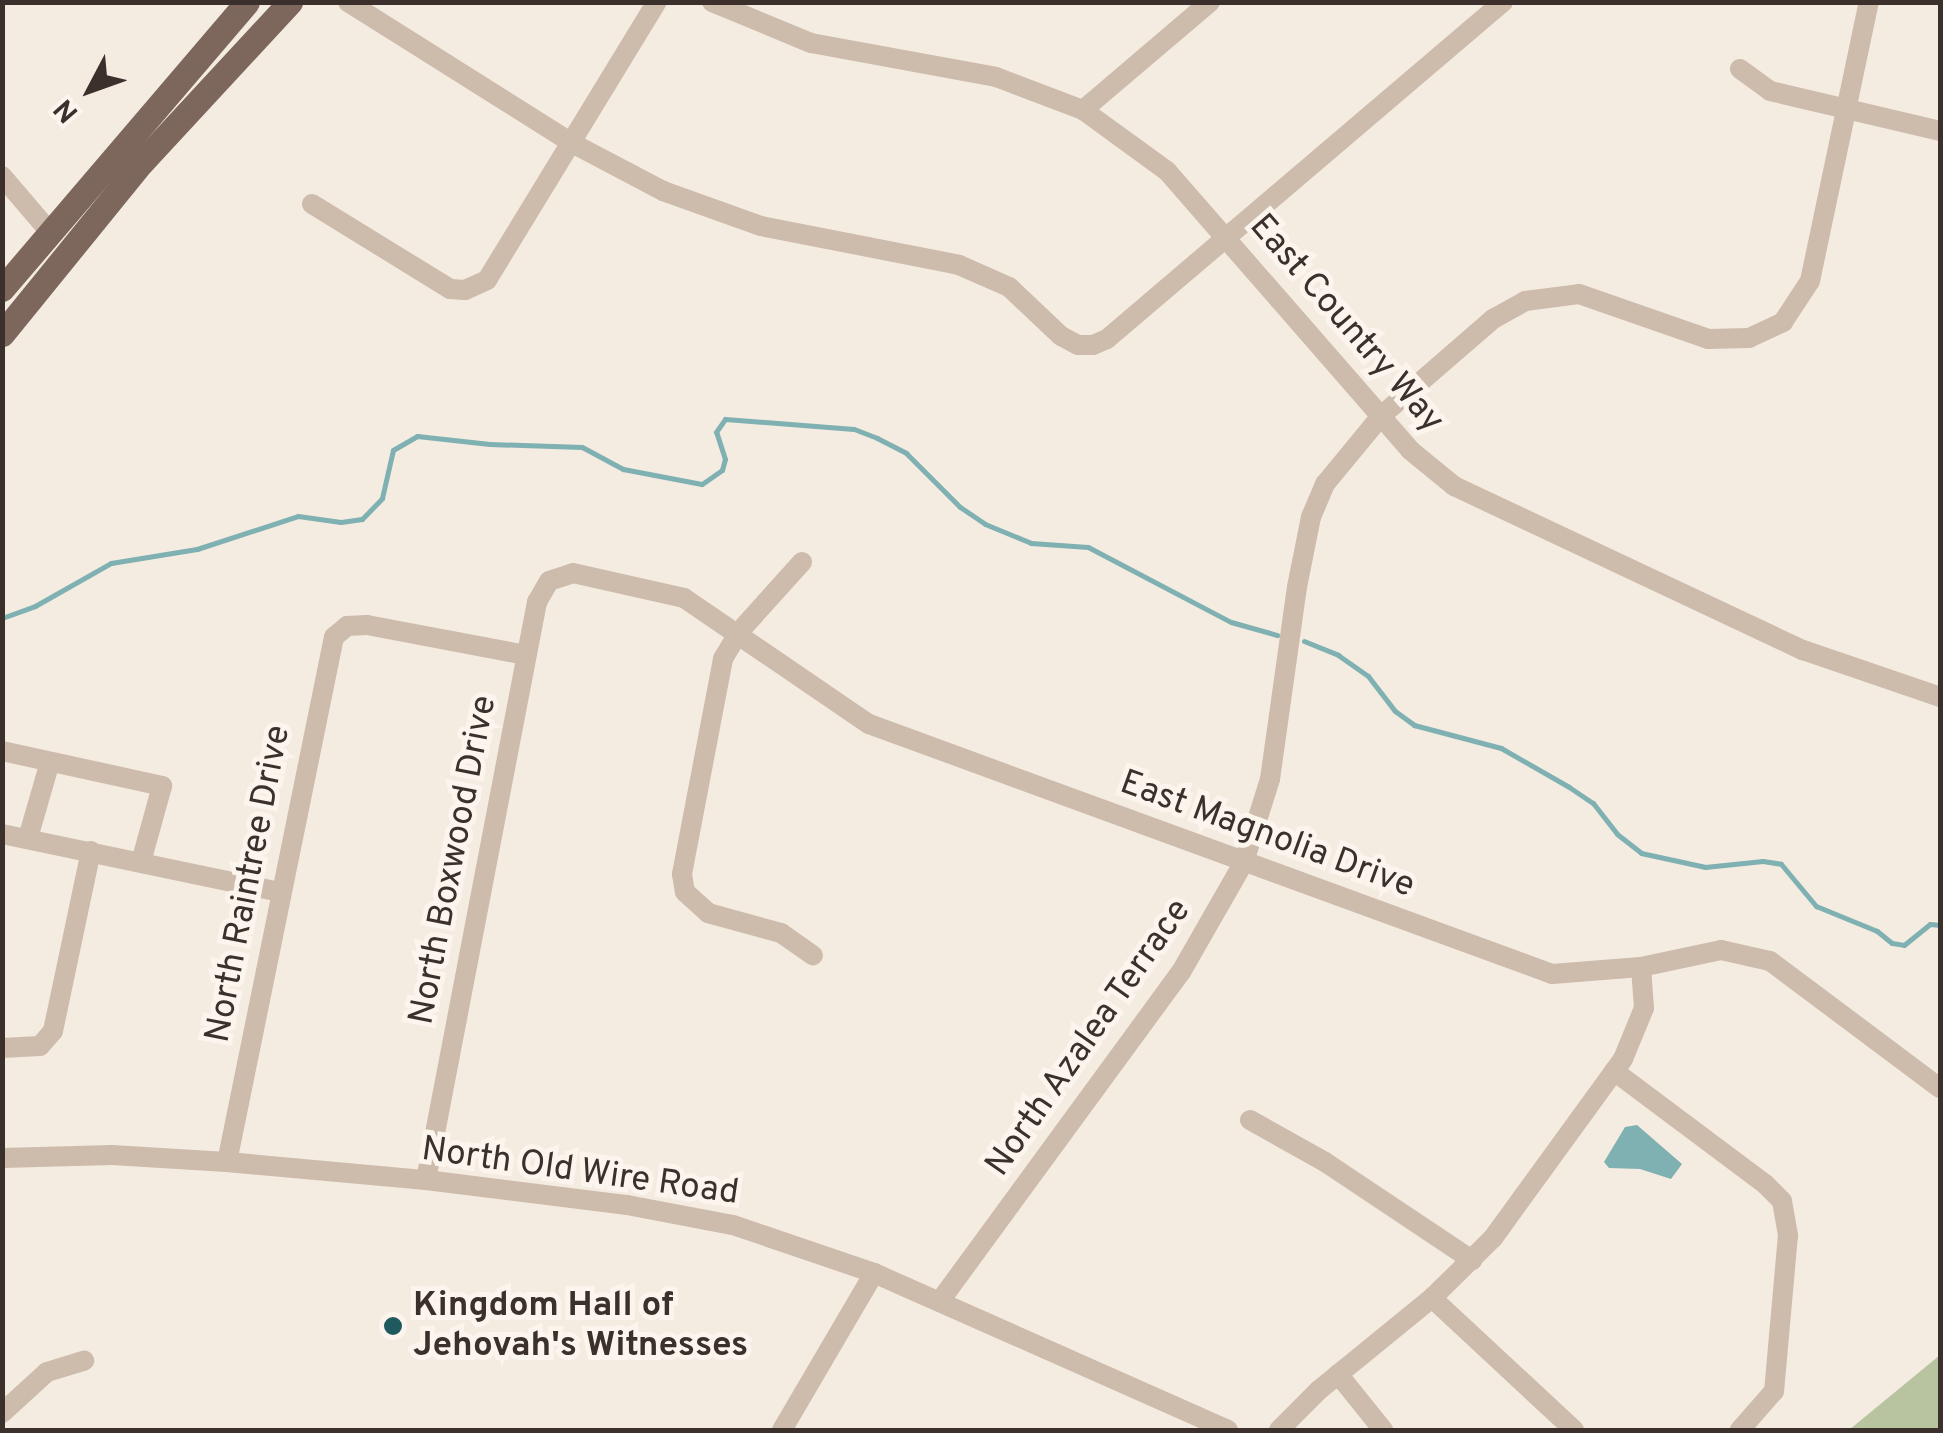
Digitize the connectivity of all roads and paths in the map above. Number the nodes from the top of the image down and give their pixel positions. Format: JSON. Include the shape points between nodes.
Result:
{"nodes":[{"id":1,"x":247,"y":2,"type":"edge"},
{"id":2,"x":290,"y":2,"type":"edge"},
{"id":3,"x":348,"y":2,"type":"edge"},
{"id":4,"x":657,"y":2,"type":"edge"},
{"id":5,"x":712,"y":2,"type":"edge"},
{"id":6,"x":1210,"y":2,"type":"edge"},
{"id":7,"x":1503,"y":2,"type":"edge"},
{"id":8,"x":1869,"y":2,"type":"edge"},
{"id":9,"x":1740,"y":69,"type":"dead end"},
{"id":10,"x":1849,"y":109,"type":"junction"},
{"id":11,"x":1082,"y":110,"type":"junction"},
{"id":12,"x":1940,"y":132,"type":"edge"},
{"id":13,"x":570,"y":142,"type":"junction"},
{"id":14,"x":2,"y":176,"type":"edge"},
{"id":15,"x":312,"y":204,"type":"dead end"},
{"id":16,"x":48,"y":231,"type":"junction"},
{"id":17,"x":1227,"y":236,"type":"junction"},
{"id":18,"x":2,"y":289,"type":"edge"},
{"id":19,"x":2,"y":334,"type":"edge"},
{"id":20,"x":1381,"y":416,"type":"junction"},
{"id":21,"x":802,"y":562,"type":"dead end"},
{"id":22,"x":573,"y":572,"type":"joint"},
{"id":23,"x":739,"y":632,"type":"junction"},
{"id":24,"x":526,"y":656,"type":"junction"},
{"id":25,"x":1940,"y":697,"type":"edge"},
{"id":26,"x":2,"y":752,"type":"edge"},
{"id":27,"x":50,"y":762,"type":"junction"},
{"id":28,"x":2,"y":834,"type":"edge"},
{"id":29,"x":28,"y":838,"type":"junction"},
{"id":30,"x":91,"y":852,"type":"junction"},
{"id":31,"x":141,"y":862,"type":"junction"},
{"id":32,"x":1244,"y":862,"type":"junction"},
{"id":33,"x":280,"y":892,"type":"junction"},
{"id":34,"x":813,"y":956,"type":"dead end"},
{"id":35,"x":1641,"y":967,"type":"junction"},
{"id":36,"x":2,"y":1048,"type":"edge"},
{"id":37,"x":1614,"y":1071,"type":"junction"},
{"id":38,"x":1940,"y":1088,"type":"edge"},
{"id":39,"x":1250,"y":1120,"type":"dead end"},
{"id":40,"x":2,"y":1158,"type":"edge"},
{"id":41,"x":227,"y":1162,"type":"junction"},
{"id":42,"x":426,"y":1180,"type":"junction"},
{"id":43,"x":1472,"y":1260,"type":"junction"},
{"id":44,"x":874,"y":1273,"type":"junction"},
{"id":45,"x":1432,"y":1298,"type":"junction"},
{"id":46,"x":940,"y":1301,"type":"junction"},
{"id":47,"x":84,"y":1361,"type":"dead end"},
{"id":48,"x":1338,"y":1374,"type":"junction"},
{"id":49,"x":2,"y":1413,"type":"edge"},
{"id":50,"x":782,"y":1430,"type":"edge"},
{"id":51,"x":1228,"y":1430,"type":"edge"},
{"id":52,"x":1279,"y":1430,"type":"edge"},
{"id":53,"x":1383,"y":1430,"type":"edge"},
{"id":54,"x":1574,"y":1430,"type":"edge"},
{"id":55,"x":1740,"y":1430,"type":"edge"}],
"edges":[{"from":1,"to":16,"type":"main road"},
{"from":2,"to":19,"type":"main road","via":[[142,162]]},
{"from":3,"to":13,"type":"street"},
{"from":4,"to":13,"type":"street"},
{"from":5,"to":11,"type":"street","name":"East Country Way","via":[[810,44],[996,77]]},
{"from":6,"to":11,"type":"street"},
{"from":7,"to":17,"type":"street"},
{"from":8,"to":10,"type":"street","name":"North Azalea Terrace"},
{"from":9,"to":10,"type":"street","via":[[1770,90]]},
{"from":10,"to":12,"type":"street"},
{"from":10,"to":20,"type":"street","name":"North Azalea Terrace","via":[[1810,281],[1795,309],[1769,331],[1708,340],[1597,298],[1544,295],[1508,308]]},
{"from":11,"to":17,"type":"street","name":"East Country Way","via":[[1167,171]]},
{"from":13,"to":15,"type":"street","via":[[488,280],[465,290],[450,289]]},
{"from":13,"to":17,"type":"street","via":[[714,212],[984,274],[1078,344],[1107,338]]},
{"from":14,"to":16,"type":"street"},
{"from":16,"to":18,"type":"main road"},
{"from":17,"to":20,"type":"street","name":"East Country Way"},
{"from":20,"to":25,"type":"street","name":"East Country Way","via":[[1454,486],[1803,650]]},
{"from":20,"to":32,"type":"street","name":"North Azalea Terrace","via":[[1326,484],[1311,518],[1270,779]]},
{"from":21,"to":23,"type":"street"},
{"from":22,"to":23,"type":"street","name":"East Magnolia Drive","via":[[684,598]]},
{"from":22,"to":24,"type":"street","name":"North Boxwood Drive","via":[[542,590]]},
{"from":23,"to":32,"type":"street","name":"East Magnolia Drive","via":[[869,724]]},
{"from":23,"to":34,"type":"street","via":[[723,659],[682,874],[685,892],[708,913],[781,932]]},
{"from":24,"to":33,"type":"street","name":"North Raintree Drive","via":[[346,626],[329,649]]},
{"from":24,"to":42,"type":"street","name":"North Boxwood Drive"},
{"from":26,"to":27,"type":"street"},
{"from":27,"to":29,"type":"street"},
{"from":27,"to":31,"type":"street","via":[[162,786]]},
{"from":28,"to":29,"type":"street"},
{"from":29,"to":30,"type":"street"},
{"from":30,"to":31,"type":"street"},
{"from":30,"to":36,"type":"street","via":[[53,1031],[40,1046]]},
{"from":31,"to":33,"type":"street"},
{"from":32,"to":35,"type":"street","name":"East Magnolia Drive","via":[[1552,974]]},
{"from":32,"to":46,"type":"street","name":"North Azalea Terrace","via":[[1182,972]]},
{"from":33,"to":41,"type":"street","name":"North Raintree Drive"},
{"from":35,"to":37,"type":"street","via":[[1644,1008]]},
{"from":35,"to":38,"type":"street","name":"East Magnolia Drive","via":[[1721,950],[1770,961]]},
{"from":37,"to":43,"type":"street"},
{"from":37,"to":55,"type":"street","via":[[1782,1202],[1788,1235],[1774,1390]]},
{"from":39,"to":43,"type":"street"},
{"from":40,"to":41,"type":"street","name":"North Old Wire Road"},
{"from":41,"to":42,"type":"street","name":"North Old Wire Road"},
{"from":42,"to":44,"type":"street","name":"North Old Wire Road","via":[[734,1224]]},
{"from":43,"to":45,"type":"street"},
{"from":44,"to":46,"type":"street","name":"North Old Wire Road"},
{"from":44,"to":50,"type":"street"},
{"from":45,"to":48,"type":"street"},
{"from":45,"to":54,"type":"street"},
{"from":46,"to":51,"type":"street","name":"North Old Wire Road"},
{"from":47,"to":49,"type":"street","via":[[47,1372]]},
{"from":48,"to":52,"type":"street"},
{"from":48,"to":53,"type":"street"}]}
